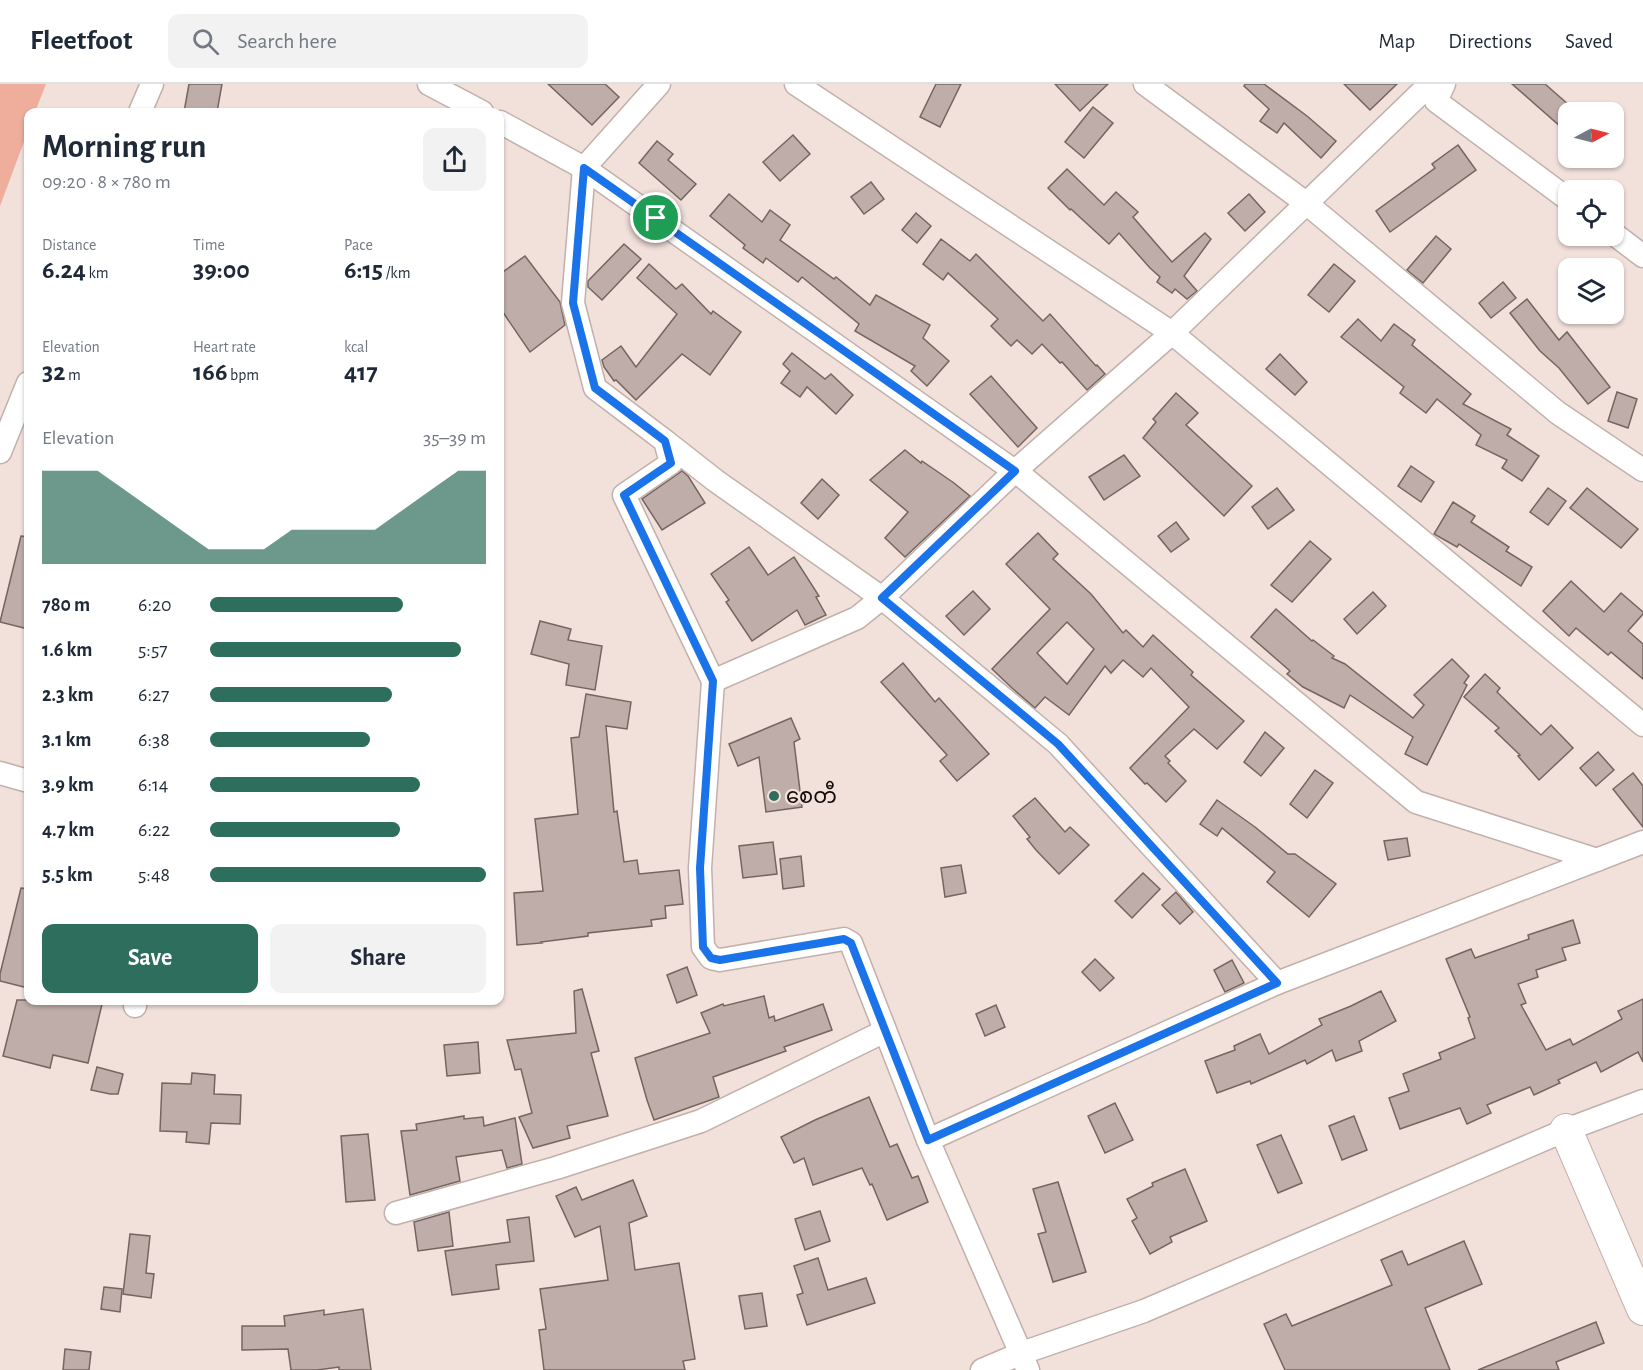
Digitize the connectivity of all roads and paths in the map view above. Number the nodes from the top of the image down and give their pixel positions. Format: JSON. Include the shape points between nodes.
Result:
{"nodes":[{"id":1,"x":152,"y":84,"type":"edge"},
{"id":2,"x":429,"y":84,"type":"edge"},
{"id":3,"x":659,"y":84,"type":"edge"},
{"id":4,"x":796,"y":84,"type":"edge"},
{"id":5,"x":1144,"y":84,"type":"edge"},
{"id":6,"x":1430,"y":84,"type":"edge"},
{"id":7,"x":1444,"y":84,"type":"edge"},
{"id":8,"x":142,"y":108,"type":"edge"},
{"id":9,"x":467,"y":108,"type":"edge"},
{"id":10,"x":504,"y":124,"type":"edge"},
{"id":11,"x":584,"y":168,"type":"junction"},
{"id":12,"x":1558,"y":192,"type":"edge"},
{"id":13,"x":1306,"y":203,"type":"junction"},
{"id":14,"x":1624,"y":242,"type":"edge"},
{"id":15,"x":1643,"y":256,"type":"edge"},
{"id":16,"x":1172,"y":333,"type":"junction"},
{"id":17,"x":24,"y":393,"type":"edge"},
{"id":18,"x":665,"y":441,"type":"junction"},
{"id":19,"x":0,"y":452,"type":"edge"},
{"id":20,"x":1643,"y":470,"type":"edge"},
{"id":21,"x":1015,"y":471,"type":"junction"},
{"id":22,"x":882,"y":598,"type":"junction"},
{"id":23,"x":713,"y":681,"type":"junction"},
{"id":24,"x":1643,"y":725,"type":"edge"},
{"id":25,"x":0,"y":772,"type":"edge"},
{"id":26,"x":24,"y":780,"type":"edge"},
{"id":27,"x":1643,"y":842,"type":"edge"},
{"id":28,"x":1597,"y":860,"type":"junction"},
{"id":29,"x":1277,"y":983,"type":"junction"},
{"id":30,"x":885,"y":1031,"type":"junction"},
{"id":31,"x":1643,"y":1101,"type":"edge"},
{"id":32,"x":1566,"y":1130,"type":"junction"},
{"id":33,"x":928,"y":1140,"type":"junction"},
{"id":34,"x":396,"y":1213,"type":"dead end"},
{"id":35,"x":1643,"y":1309,"type":"edge"},
{"id":36,"x":1025,"y":1361,"type":"edge"},
{"id":37,"x":982,"y":1370,"type":"edge"}],
"edges":[{"from":1,"to":8,"type":"street"},
{"from":2,"to":9,"type":"street"},
{"from":3,"to":11,"type":"street"},
{"from":4,"to":16,"type":"street"},
{"from":5,"to":13,"type":"street"},
{"from":6,"to":13,"type":"street"},
{"from":7,"to":12,"type":"street","via":[[1436,101]]},
{"from":10,"to":11,"type":"street"},
{"from":11,"to":18,"type":"street","via":[[573,303],[595,388]]},
{"from":11,"to":21,"type":"street"},
{"from":13,"to":16,"type":"street"},
{"from":13,"to":20,"type":"street","via":[[1558,413]]},
{"from":14,"to":15,"type":"street"},
{"from":16,"to":21,"type":"street"},
{"from":16,"to":24,"type":"street"},
{"from":17,"to":19,"type":"street"},
{"from":18,"to":22,"type":"street"},
{"from":18,"to":23,"type":"street","via":[[671,463],[624,495]]},
{"from":21,"to":22,"type":"street"},
{"from":21,"to":28,"type":"street","via":[[1416,802]]},
{"from":22,"to":23,"type":"street","via":[[857,618]]},
{"from":22,"to":29,"type":"street","via":[[1058,744]]},
{"from":23,"to":30,"type":"street","via":[[700,868],[703,947],[711,958],[720,960],[844,939],[851,943]]},
{"from":25,"to":26,"type":"street"},
{"from":27,"to":28,"type":"street"},
{"from":28,"to":29,"type":"street"},
{"from":29,"to":33,"type":"street"},
{"from":30,"to":33,"type":"street"},
{"from":30,"to":34,"type":"street","via":[[701,1121],[556,1168]]},
{"from":31,"to":32,"type":"street"},
{"from":32,"to":35,"type":"street"},
{"from":32,"to":36,"type":"street"},
{"from":33,"to":36,"type":"street"},
{"from":36,"to":37,"type":"street"}]}
